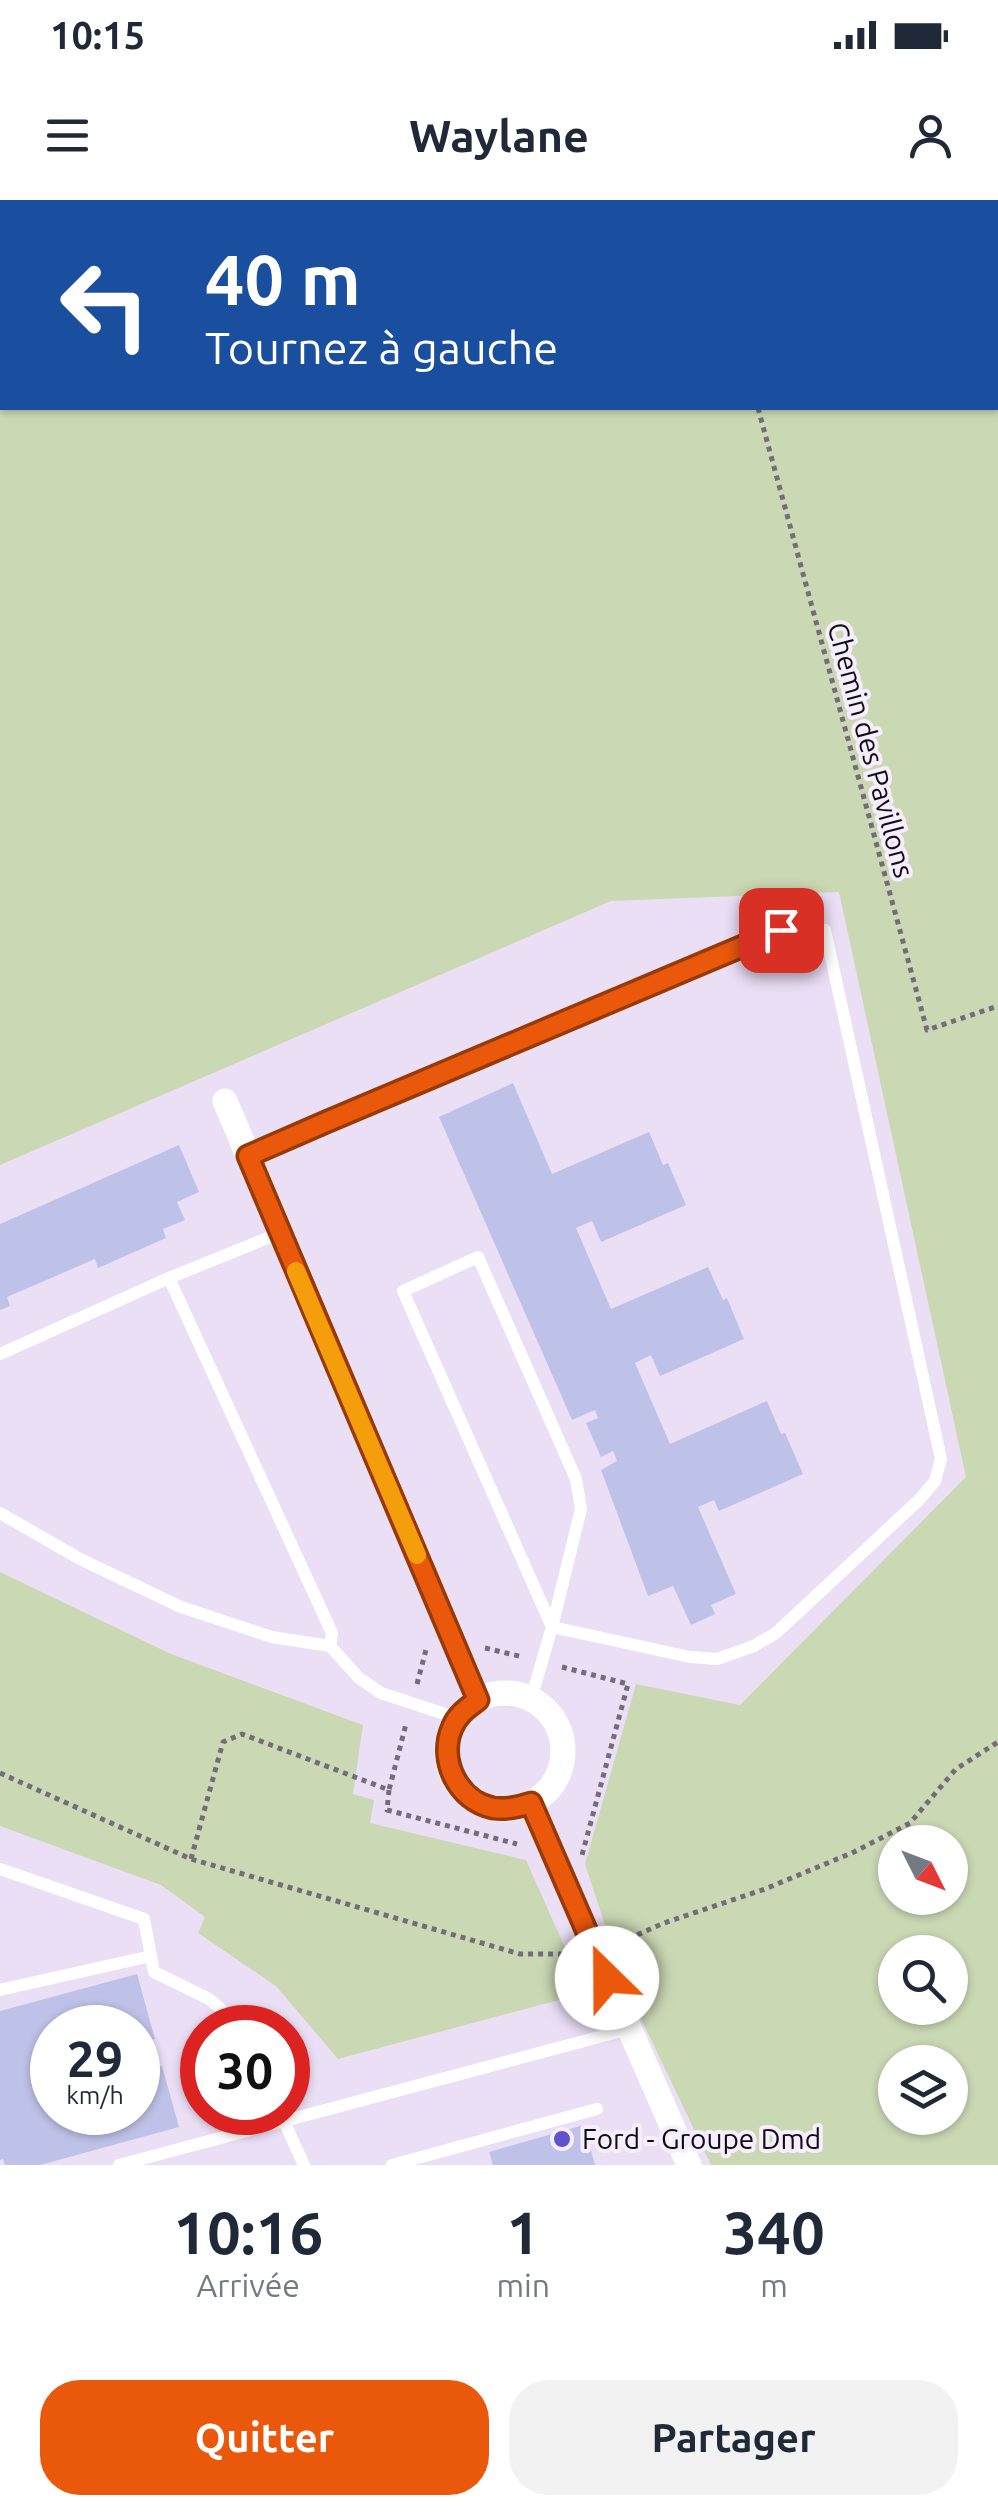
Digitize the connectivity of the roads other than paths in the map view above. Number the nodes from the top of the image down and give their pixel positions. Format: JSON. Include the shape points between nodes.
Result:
{"nodes":[{"id":1,"x":225,"y":1101,"type":"dead end"},
{"id":2,"x":248,"y":1156,"type":"junction"},
{"id":3,"x":280,"y":1233,"type":"junction"},
{"id":4,"x":169,"y":1278,"type":"junction"},
{"id":5,"x":0,"y":1354,"type":"edge"},
{"id":6,"x":0,"y":1513,"type":"edge"},
{"id":7,"x":552,"y":1627,"type":"junction"},
{"id":8,"x":330,"y":1646,"type":"junction"},
{"id":9,"x":531,"y":1699,"type":"junction"},
{"id":10,"x":478,"y":1700,"type":"junction"},
{"id":11,"x":458,"y":1718,"type":"junction"},
{"id":12,"x":531,"y":1803,"type":"junction"},
{"id":13,"x":0,"y":1869,"type":"edge"},
{"id":14,"x":151,"y":1956,"type":"junction"},
{"id":15,"x":0,"y":1990,"type":"edge"},
{"id":16,"x":216,"y":2005,"type":"edge"},
{"id":17,"x":628,"y":2029,"type":"junction"},
{"id":18,"x":597,"y":2108,"type":"dead end"},
{"id":19,"x":310,"y":2110,"type":"edge"},
{"id":20,"x":221,"y":2135,"type":"edge"},
{"id":21,"x":290,"y":2135,"type":"edge"},
{"id":22,"x":119,"y":2165,"type":"edge"},
{"id":23,"x":304,"y":2165,"type":"edge"},
{"id":24,"x":392,"y":2165,"type":"edge"},
{"id":25,"x":689,"y":2165,"type":"edge"}],
"edges":[{"from":1,"to":2,"type":"street"},
{"from":2,"to":3,"type":"street"},
{"from":2,"to":7,"type":"lane","via":[[781,930],[825,930],[941,1458],[935,1481],[776,1633],[754,1646],[717,1658],[690,1657]]},
{"from":3,"to":4,"type":"lane"},
{"from":3,"to":10,"type":"street"},
{"from":4,"to":5,"type":"lane"},
{"from":4,"to":8,"type":"lane","via":[[332,1634]]},
{"from":6,"to":8,"type":"lane","via":[[182,1607],[272,1638]]},
{"from":7,"to":7,"type":"lane","via":[[581,1509],[576,1479],[478,1257],[403,1290]]},
{"from":7,"to":9,"type":"lane"},
{"from":8,"to":11,"type":"lane","via":[[381,1692]]},
{"from":9,"to":10,"type":"street","via":[[495,1693]]},
{"from":9,"to":12,"type":"street","via":[[556,1724],[562,1759],[557,1777]]},
{"from":10,"to":11,"type":"street"},
{"from":11,"to":12,"type":"street","via":[[446,1748],[458,1786],[492,1808]]},
{"from":12,"to":17,"type":"street"},
{"from":13,"to":14,"type":"lane","via":[[144,1920]]},
{"from":14,"to":15,"type":"lane"},
{"from":14,"to":16,"type":"lane","via":[[154,1972]]},
{"from":17,"to":19,"type":"lane"},
{"from":17,"to":25,"type":"street"},
{"from":18,"to":24,"type":"lane"},
{"from":20,"to":22,"type":"lane"},
{"from":21,"to":23,"type":"lane"}]}
